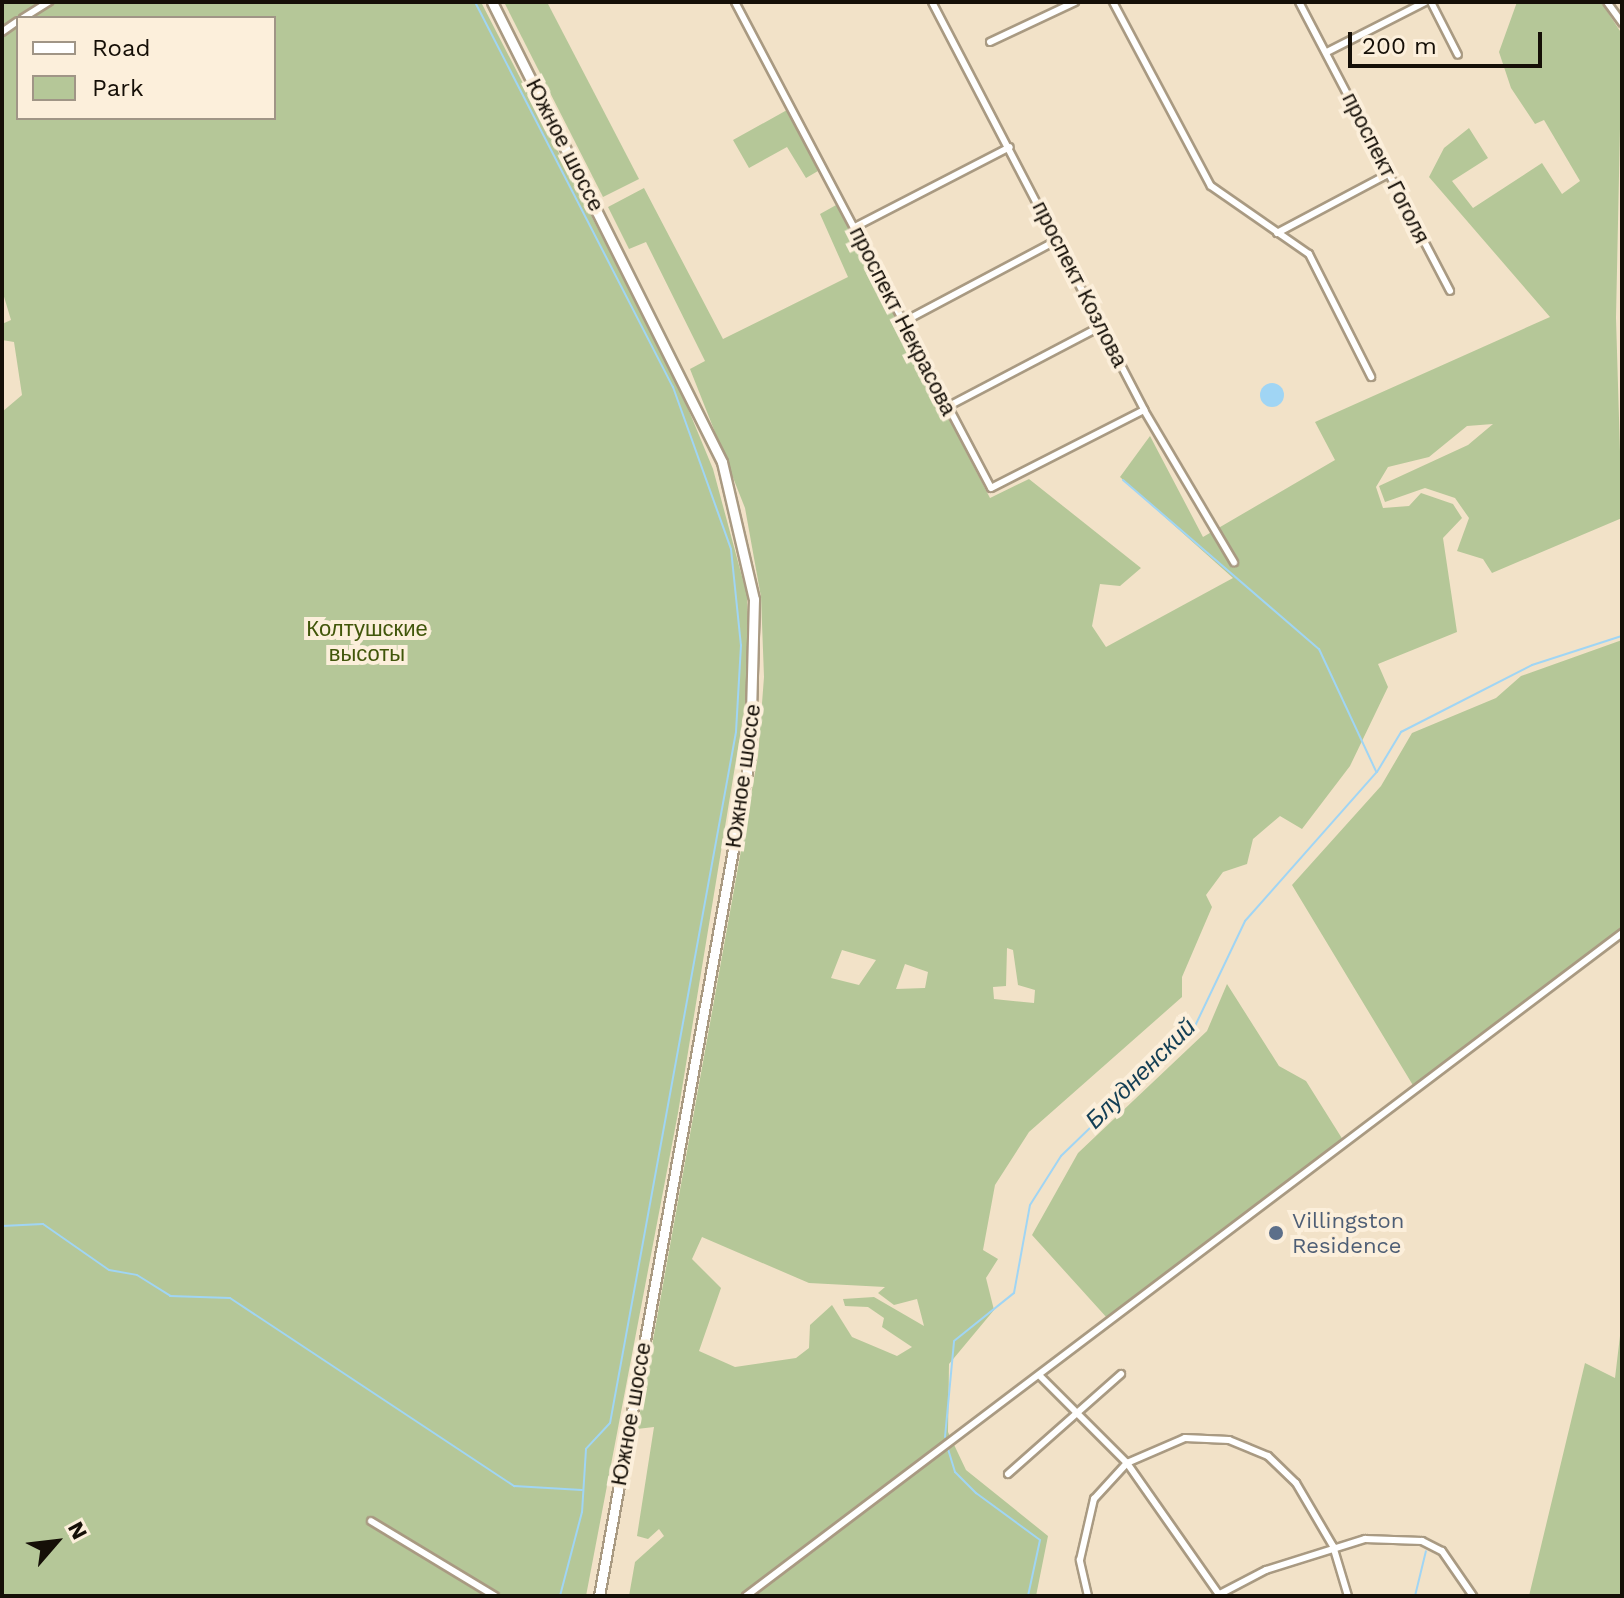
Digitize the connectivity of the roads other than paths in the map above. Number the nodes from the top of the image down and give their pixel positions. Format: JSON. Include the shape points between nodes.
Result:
{"nodes":[{"id":1,"x":49,"y":2,"type":"edge"},
{"id":2,"x":492,"y":2,"type":"edge"},
{"id":3,"x":932,"y":2,"type":"edge"},
{"id":4,"x":1075,"y":2,"type":"edge"},
{"id":5,"x":1113,"y":2,"type":"edge"},
{"id":6,"x":1299,"y":2,"type":"edge"},
{"id":7,"x":1425,"y":2,"type":"edge"},
{"id":8,"x":1431,"y":2,"type":"edge"},
{"id":9,"x":1607,"y":2,"type":"edge"},
{"id":10,"x":737,"y":3,"type":"edge"},
{"id":11,"x":26,"y":16,"type":"edge"},
{"id":12,"x":1622,"y":23,"type":"edge"},
{"id":13,"x":990,"y":42,"type":"dead end"},
{"id":14,"x":1327,"y":52,"type":"junction"},
{"id":15,"x":1458,"y":55,"type":"dead end"},
{"id":16,"x":1010,"y":147,"type":"junction"},
{"id":17,"x":1388,"y":174,"type":"junction"},
{"id":18,"x":855,"y":227,"type":"junction"},
{"id":19,"x":1277,"y":233,"type":"junction"},
{"id":20,"x":1057,"y":240,"type":"junction"},
{"id":21,"x":1450,"y":291,"type":"dead end"},
{"id":22,"x":903,"y":322,"type":"junction"},
{"id":23,"x":1101,"y":326,"type":"junction"},
{"id":24,"x":1371,"y":377,"type":"dead end"},
{"id":25,"x":947,"y":407,"type":"junction"},
{"id":26,"x":1144,"y":410,"type":"junction"},
{"id":27,"x":1234,"y":562,"type":"dead end"},
{"id":28,"x":1622,"y":933,"type":"edge"},
{"id":29,"x":1121,"y":1374,"type":"dead end"},
{"id":30,"x":1039,"y":1375,"type":"junction"},
{"id":31,"x":1075,"y":1412,"type":"junction"},
{"id":32,"x":1127,"y":1463,"type":"junction"},
{"id":33,"x":1008,"y":1474,"type":"dead end"},
{"id":34,"x":371,"y":1521,"type":"dead end"},
{"id":35,"x":1333,"y":1546,"type":"junction"},
{"id":36,"x":1220,"y":1595,"type":"edge"},
{"id":37,"x":495,"y":1596,"type":"edge"},
{"id":38,"x":599,"y":1596,"type":"edge"},
{"id":39,"x":746,"y":1596,"type":"edge"},
{"id":40,"x":1088,"y":1596,"type":"edge"},
{"id":41,"x":1348,"y":1596,"type":"edge"},
{"id":42,"x":1473,"y":1596,"type":"edge"}],
"edges":[{"from":1,"to":11,"type":"street"},
{"from":2,"to":38,"type":"street","name":"Южное шоссе","via":[[722,462],[754,599],[750,755]]},
{"from":3,"to":16,"type":"street","name":"проспект Козлова"},
{"from":4,"to":13,"type":"street"},
{"from":5,"to":19,"type":"street","via":[[1211,186]]},
{"from":6,"to":14,"type":"street","name":"проспект Гоголя"},
{"from":7,"to":14,"type":"street"},
{"from":8,"to":15,"type":"street"},
{"from":9,"to":12,"type":"street"},
{"from":10,"to":18,"type":"street","name":"проспект Некрасова"},
{"from":14,"to":17,"type":"street","name":"проспект Гоголя"},
{"from":16,"to":18,"type":"street"},
{"from":16,"to":20,"type":"street","name":"проспект Козлова"},
{"from":17,"to":19,"type":"street"},
{"from":17,"to":21,"type":"street","name":"проспект Гоголя"},
{"from":18,"to":22,"type":"street","name":"проспект Некрасова"},
{"from":19,"to":24,"type":"street","via":[[1309,254]]},
{"from":20,"to":22,"type":"street"},
{"from":20,"to":23,"type":"street","name":"проспект Козлова"},
{"from":22,"to":25,"type":"street","name":"проспект Некрасова"},
{"from":23,"to":25,"type":"street"},
{"from":23,"to":26,"type":"street","name":"проспект Козлова"},
{"from":25,"to":26,"type":"street","name":"проспект Некрасова","via":[[991,488]]},
{"from":26,"to":27,"type":"street","name":"проспект Козлова"},
{"from":28,"to":30,"type":"street"},
{"from":29,"to":31,"type":"street"},
{"from":30,"to":31,"type":"street"},
{"from":30,"to":39,"type":"street"},
{"from":31,"to":32,"type":"street"},
{"from":31,"to":33,"type":"street"},
{"from":32,"to":35,"type":"street","via":[[1185,1438],[1242,1446],[1268,1456],[1296,1483]]},
{"from":32,"to":36,"type":"street"},
{"from":32,"to":40,"type":"street","via":[[1094,1499],[1082,1532]]},
{"from":34,"to":37,"type":"street"},
{"from":35,"to":36,"type":"street"},
{"from":35,"to":41,"type":"street"},
{"from":35,"to":42,"type":"street","via":[[1422,1541],[1442,1551]]}]}
